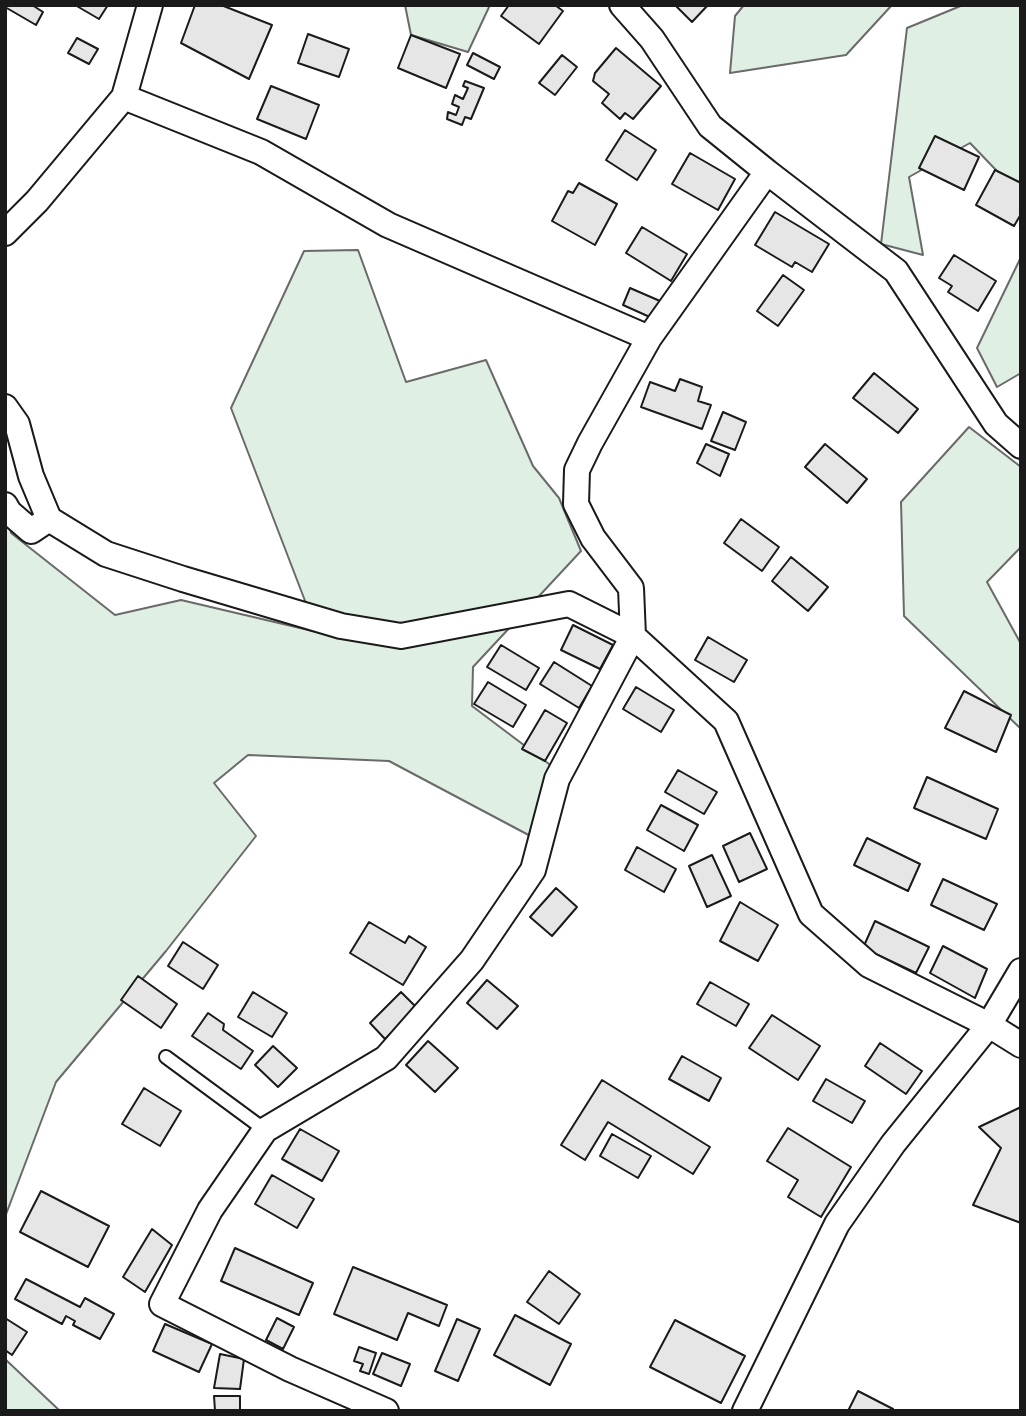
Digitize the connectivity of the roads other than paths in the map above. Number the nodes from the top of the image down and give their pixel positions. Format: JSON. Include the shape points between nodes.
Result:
{"nodes":[{"id":1,"x":150,"y":5,"type":"edge"},
{"id":2,"x":622,"y":5,"type":"edge"},
{"id":3,"x":124,"y":97,"type":"junction"},
{"id":4,"x":767,"y":172,"type":"junction"},
{"id":5,"x":5,"y":233,"type":"edge"},
{"id":6,"x":649,"y":338,"type":"junction"},
{"id":7,"x":5,"y":408,"type":"edge"},
{"id":8,"x":1021,"y":446,"type":"edge"},
{"id":9,"x":5,"y":505,"type":"edge"},
{"id":10,"x":49,"y":519,"type":"junction"},
{"id":11,"x":633,"y":636,"type":"junction"},
{"id":12,"x":1021,"y":971,"type":"edge"},
{"id":13,"x":989,"y":1025,"type":"junction"},
{"id":14,"x":1021,"y":1045,"type":"edge"},
{"id":15,"x":166,"y":1057,"type":"dead end"},
{"id":16,"x":265,"y":1130,"type":"junction"},
{"id":17,"x":386,"y":1411,"type":"edge"},
{"id":18,"x":746,"y":1411,"type":"edge"}],
"edges":[{"from":1,"to":3,"type":"street"},
{"from":2,"to":4,"type":"street","via":[[652,39],[710,125]]},
{"from":3,"to":5,"type":"street"},
{"from":3,"to":6,"type":"street","via":[[261,152],[388,225]]},
{"from":4,"to":6,"type":"street"},
{"from":4,"to":8,"type":"street","via":[[896,271],[996,425]]},
{"from":6,"to":11,"type":"street","via":[[577,470],[576,504],[593,538],[631,588]]},
{"from":7,"to":10,"type":"street","via":[[17,424]]},
{"from":9,"to":10,"type":"street","via":[[31,531]]},
{"from":10,"to":11,"type":"street","via":[[106,554],[341,625],[401,636],[569,604]]},
{"from":11,"to":13,"type":"street","via":[[726,721],[811,914],[869,965]]},
{"from":11,"to":16,"type":"street","via":[[557,779],[533,870],[472,960],[386,1058]]},
{"from":12,"to":13,"type":"street"},
{"from":13,"to":14,"type":"street"},
{"from":13,"to":18,"type":"street","via":[[893,1144],[837,1224]]},
{"from":15,"to":16,"type":"lane"},
{"from":16,"to":17,"type":"street","via":[[210,1210],[162,1304]]}]}
